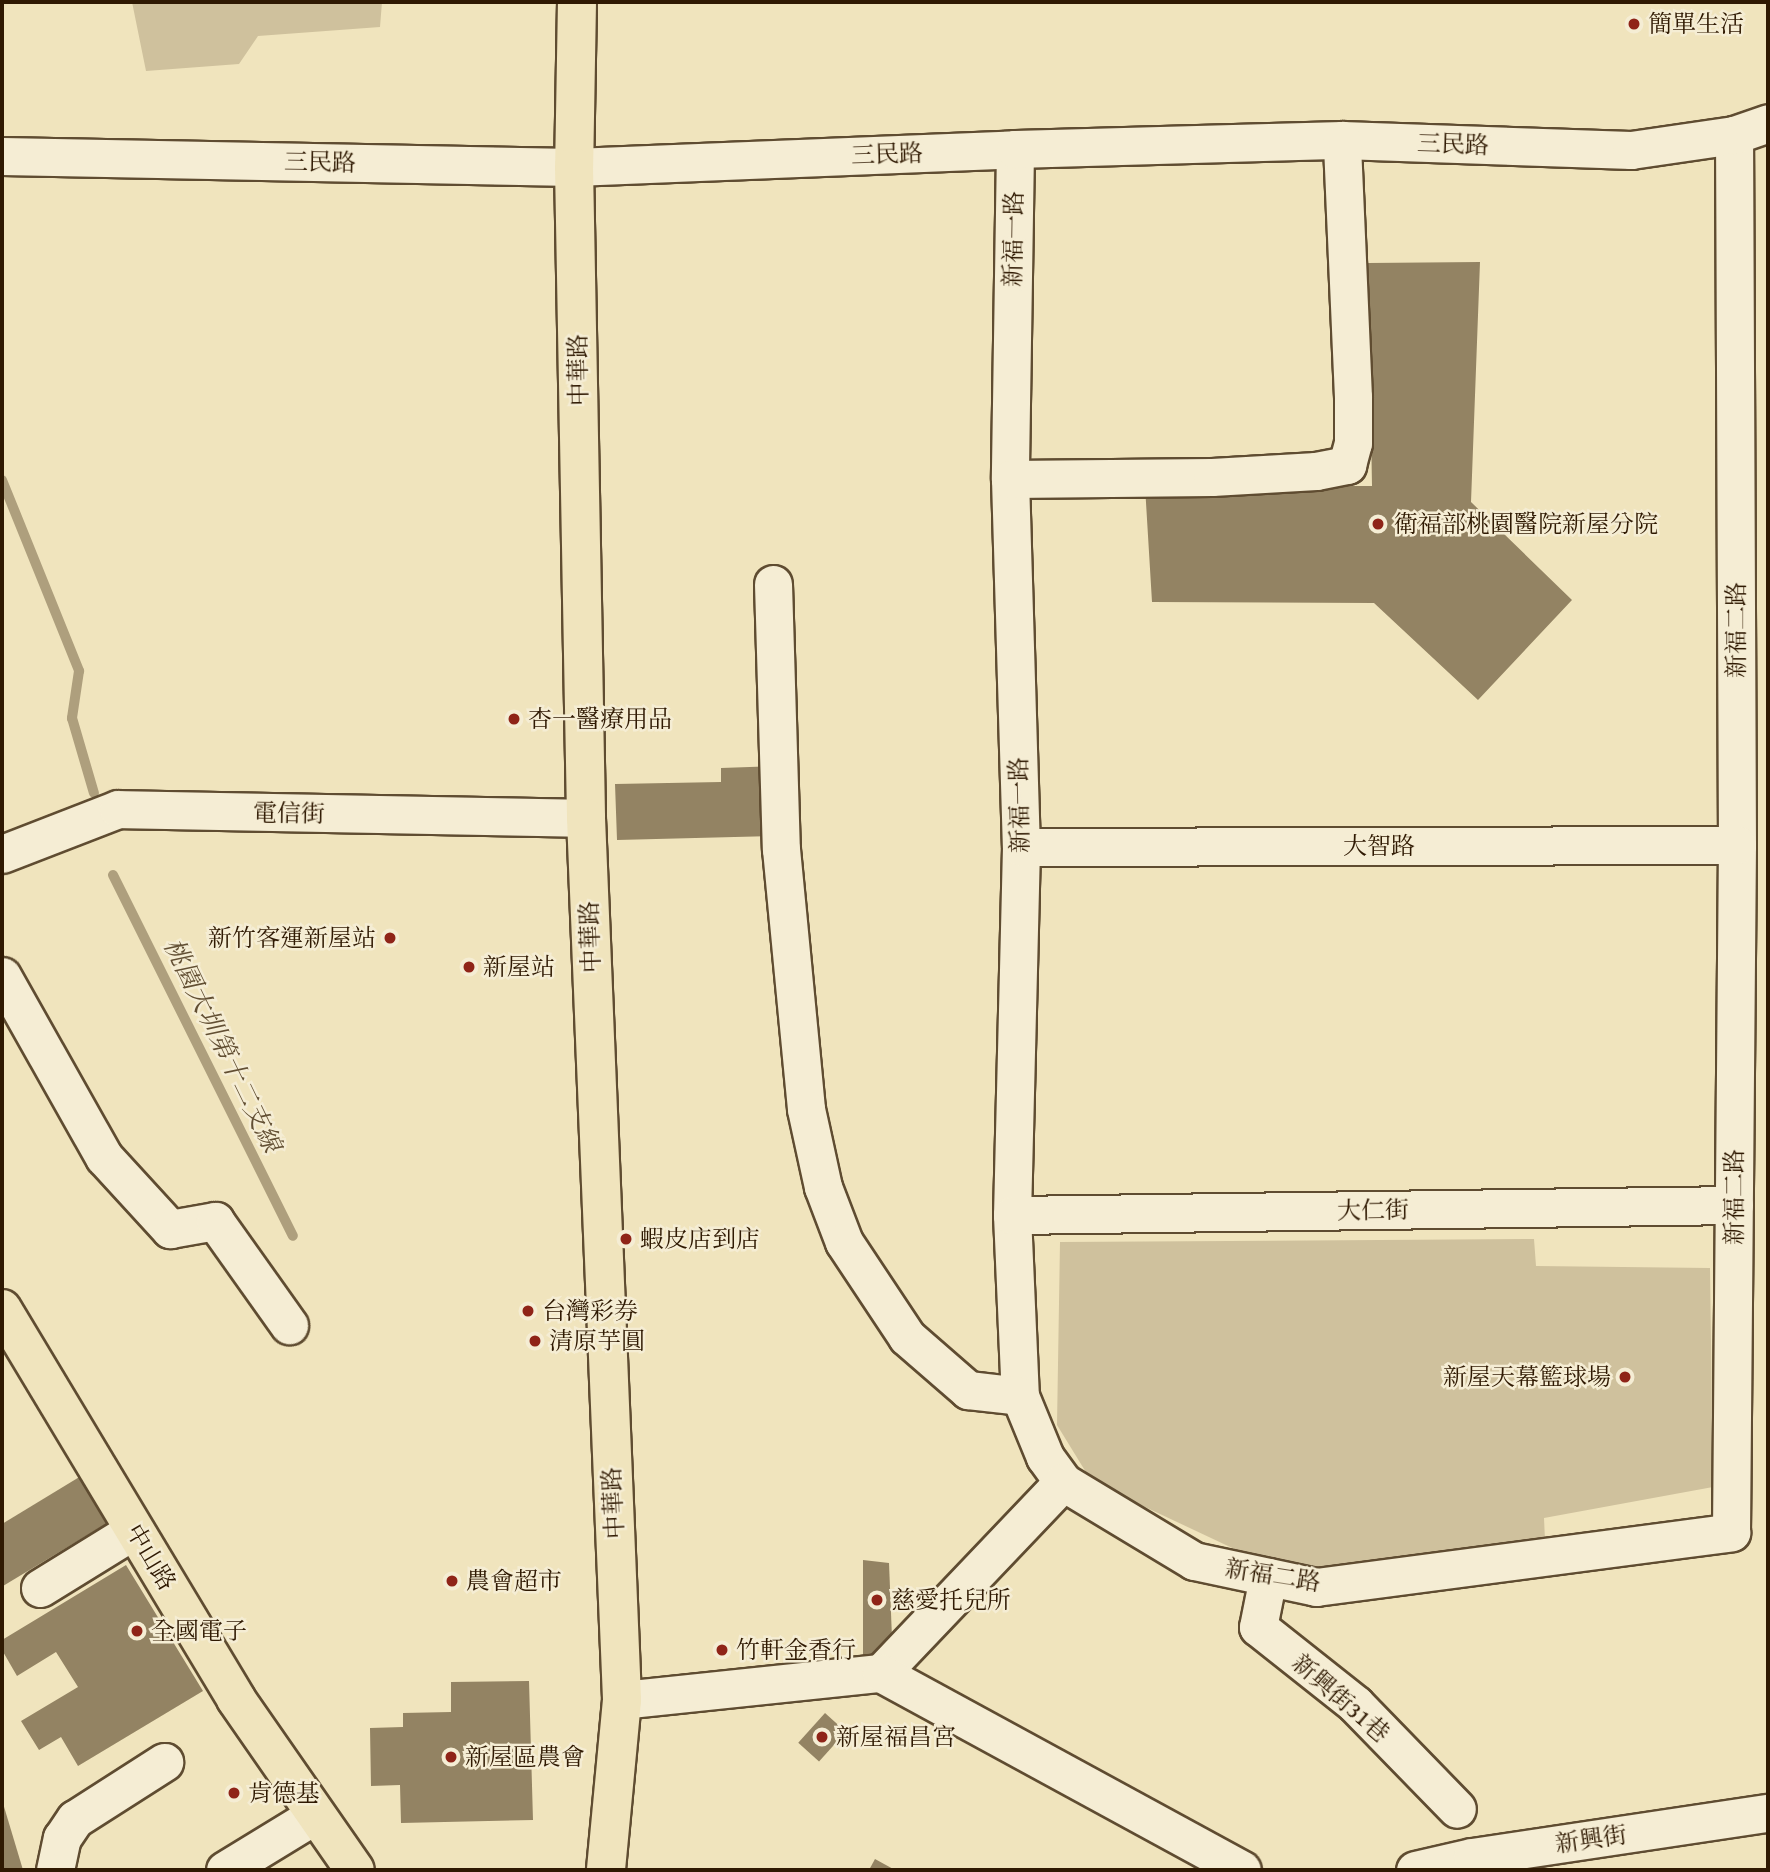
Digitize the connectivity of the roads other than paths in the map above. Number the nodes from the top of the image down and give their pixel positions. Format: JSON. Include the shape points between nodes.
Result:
{"nodes":[{"id":1,"x":577,"y":2,"type":"edge"},
{"id":2,"x":1768,"y":123,"type":"edge"},
{"id":3,"x":1734,"y":135,"type":"junction"},
{"id":4,"x":1342,"y":140,"type":"junction"},
{"id":5,"x":1015,"y":149,"type":"junction"},
{"id":6,"x":2,"y":156,"type":"edge"},
{"id":7,"x":574,"y":167,"type":"junction"},
{"id":8,"x":1010,"y":479,"type":"junction"},
{"id":9,"x":773,"y":584,"type":"dead end"},
{"id":10,"x":586,"y":818,"type":"junction"},
{"id":11,"x":1737,"y":845,"type":"junction"},
{"id":12,"x":1021,"y":848,"type":"junction"},
{"id":13,"x":2,"y":854,"type":"edge"},
{"id":14,"x":2,"y":976,"type":"edge"},
{"id":15,"x":1734,"y":1205,"type":"junction"},
{"id":16,"x":1012,"y":1215,"type":"junction"},
{"id":17,"x":2,"y":1309,"type":"edge"},
{"id":18,"x":289,"y":1325,"type":"dead end"},
{"id":19,"x":1020,"y":1396,"type":"junction"},
{"id":20,"x":1054,"y":1469,"type":"junction"},
{"id":21,"x":134,"y":1530,"type":"junction"},
{"id":22,"x":1268,"y":1577,"type":"junction"},
{"id":23,"x":40,"y":1588,"type":"dead end"},
{"id":24,"x":881,"y":1673,"type":"junction"},
{"id":25,"x":622,"y":1700,"type":"junction"},
{"id":26,"x":164,"y":1762,"type":"dead end"},
{"id":27,"x":1457,"y":1809,"type":"dead end"},
{"id":28,"x":1768,"y":1813,"type":"edge"},
{"id":29,"x":315,"y":1815,"type":"junction"},
{"id":30,"x":55,"y":1870,"type":"edge"},
{"id":31,"x":225,"y":1870,"type":"edge"},
{"id":32,"x":355,"y":1870,"type":"edge"},
{"id":33,"x":606,"y":1870,"type":"edge"},
{"id":34,"x":1242,"y":1870,"type":"edge"},
{"id":35,"x":1415,"y":1870,"type":"edge"}],
"edges":[{"from":1,"to":7,"type":"main road","name":"中華路"},
{"from":2,"to":3,"type":"street","name":"三民路"},
{"from":3,"to":4,"type":"street","name":"三民路","via":[[1631,150]]},
{"from":3,"to":11,"type":"street","name":"新福二路"},
{"from":4,"to":5,"type":"street","name":"三民路"},
{"from":4,"to":8,"type":"street","via":[[1353,397],[1353,443],[1347,465],[1212,477]]},
{"from":5,"to":7,"type":"street","name":"三民路"},
{"from":5,"to":8,"type":"street","name":"新福一路"},
{"from":6,"to":7,"type":"street","name":"三民路"},
{"from":7,"to":10,"type":"main road","name":"中華路"},
{"from":8,"to":12,"type":"street","name":"新福一路"},
{"from":9,"to":19,"type":"street","via":[[781,849],[806,1109],[823,1187],[844,1242],[907,1337],[968,1390]]},
{"from":10,"to":13,"type":"street","name":"電信街","via":[[118,809]]},
{"from":10,"to":25,"type":"main road","name":"中華路"},
{"from":11,"to":12,"type":"street","name":"大智路"},
{"from":11,"to":15,"type":"street","name":"新福二路"},
{"from":12,"to":16,"type":"street","name":"新福一路"},
{"from":14,"to":18,"type":"street","via":[[104,1157],[170,1229],[215,1221]]},
{"from":15,"to":16,"type":"street","name":"大仁街"},
{"from":15,"to":22,"type":"street","name":"新福二路","via":[[1731,1532],[1316,1587]]},
{"from":16,"to":19,"type":"street","name":"新福一路"},
{"from":17,"to":21,"type":"main road","name":"中山路"},
{"from":19,"to":20,"type":"street","name":"新福一路"},
{"from":20,"to":22,"type":"street","name":"新福二路","via":[[1194,1561]]},
{"from":20,"to":24,"type":"street"},
{"from":21,"to":23,"type":"street"},
{"from":21,"to":29,"type":"main road","name":"中山路","via":[[236,1699]]},
{"from":22,"to":27,"type":"street","name":"新興街31巷","via":[[1258,1628],[1355,1704]]},
{"from":24,"to":25,"type":"street"},
{"from":24,"to":34,"type":"street"},
{"from":25,"to":33,"type":"main road","name":"中華路"},
{"from":26,"to":30,"type":"street","via":[[75,1819],[62,1838]]},
{"from":28,"to":35,"type":"street","name":"新興街","via":[[1472,1857]]},
{"from":29,"to":31,"type":"street"},
{"from":29,"to":32,"type":"main road","name":"中山路"}]}
